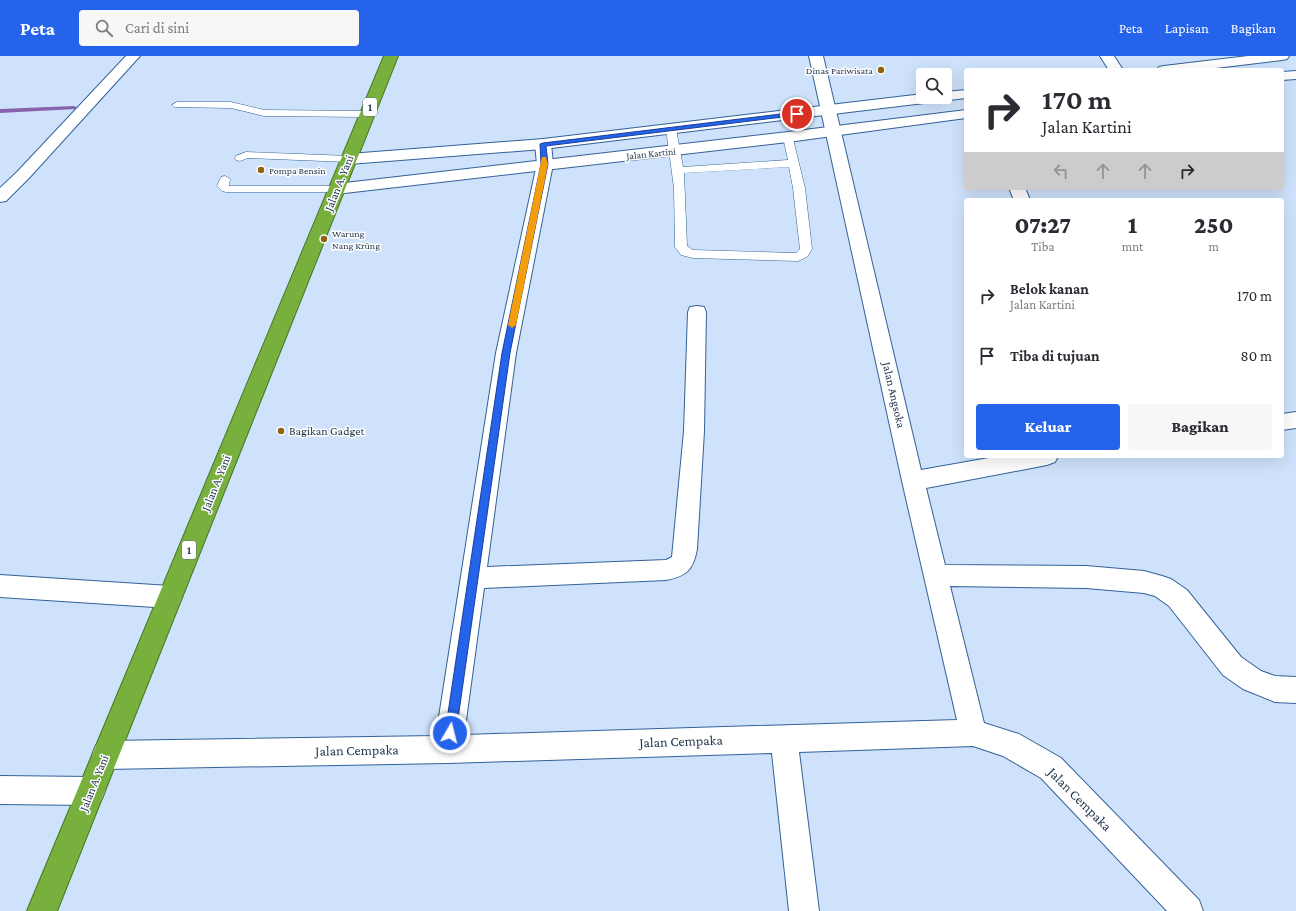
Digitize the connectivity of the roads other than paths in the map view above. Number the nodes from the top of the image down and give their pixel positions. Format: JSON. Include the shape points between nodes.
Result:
{"nodes":[{"id":1,"x":132,"y":56,"type":"edge"},
{"id":2,"x":391,"y":56,"type":"edge"},
{"id":3,"x":816,"y":56,"type":"edge"},
{"id":4,"x":1107,"y":56,"type":"edge"},
{"id":5,"x":1282,"y":56,"type":"edge"},
{"id":6,"x":1236,"y":66,"type":"edge"},
{"id":7,"x":1115,"y":68,"type":"edge"},
{"id":8,"x":1200,"y":68,"type":"edge"},
{"id":9,"x":1296,"y":75,"type":"edge"},
{"id":10,"x":1284,"y":76,"type":"edge"},
{"id":11,"x":964,"y":94,"type":"edge"},
{"id":12,"x":952,"y":95,"type":"edge"},
{"id":13,"x":916,"y":100,"type":"edge"},
{"id":14,"x":178,"y":105,"type":"dead end"},
{"id":15,"x":828,"y":110,"type":"junction"},
{"id":16,"x":367,"y":114,"type":"junction"},
{"id":17,"x":964,"y":114,"type":"edge"},
{"id":18,"x":671,"y":129,"type":"junction"},
{"id":19,"x":834,"y":131,"type":"junction"},
{"id":20,"x":788,"y":137,"type":"junction"},
{"id":21,"x":676,"y":151,"type":"junction"},
{"id":22,"x":544,"y":154,"type":"junction"},
{"id":23,"x":240,"y":158,"type":"dead end"},
{"id":24,"x":349,"y":159,"type":"junction"},
{"id":25,"x":794,"y":163,"type":"junction"},
{"id":26,"x":679,"y":170,"type":"junction"},
{"id":27,"x":0,"y":175,"type":"edge"},
{"id":28,"x":23,"y":175,"type":"junction"},
{"id":29,"x":225,"y":180,"type":"dead end"},
{"id":30,"x":336,"y":189,"type":"junction"},
{"id":31,"x":0,"y":197,"type":"edge"},
{"id":32,"x":696,"y":312,"type":"dead end"},
{"id":33,"x":1296,"y":420,"type":"edge"},
{"id":34,"x":1284,"y":422,"type":"edge"},
{"id":35,"x":1036,"y":458,"type":"edge"},
{"id":36,"x":913,"y":481,"type":"junction"},
{"id":37,"x":935,"y":575,"type":"junction"},
{"id":38,"x":473,"y":578,"type":"junction"},
{"id":39,"x":0,"y":586,"type":"edge"},
{"id":40,"x":170,"y":597,"type":"junction"},
{"id":41,"x":1296,"y":690,"type":"edge"},
{"id":42,"x":972,"y":733,"type":"junction"},
{"id":43,"x":784,"y":738,"type":"junction"},
{"id":44,"x":448,"y":749,"type":"junction"},
{"id":45,"x":106,"y":755,"type":"junction"},
{"id":46,"x":0,"y":790,"type":"edge"},
{"id":47,"x":91,"y":791,"type":"junction"},
{"id":48,"x":42,"y":911,"type":"edge"},
{"id":49,"x":804,"y":911,"type":"edge"},
{"id":50,"x":1188,"y":911,"type":"edge"}],
"edges":[{"from":1,"to":28,"type":"street"},
{"from":2,"to":16,"type":"highway","name":"Jalan A. Yani","number":"1"},
{"from":3,"to":15,"type":"street","name":"Jalan Angsoka"},
{"from":4,"to":7,"type":"street"},
{"from":5,"to":6,"type":"street"},
{"from":6,"to":8,"type":"street"},
{"from":9,"to":10,"type":"street"},
{"from":11,"to":12,"type":"street"},
{"from":13,"to":15,"type":"street","name":"Jalan Kartini"},
{"from":14,"to":16,"type":"lane","via":[[231,105],[264,112]]},
{"from":15,"to":18,"type":"street","name":"Jalan Kartini"},
{"from":15,"to":19,"type":"street","name":"Jalan Angsoka"},
{"from":16,"to":24,"type":"highway","name":"Jalan A. Yani","number":"1"},
{"from":17,"to":19,"type":"street","name":"Jalan Kartini"},
{"from":18,"to":21,"type":"lane"},
{"from":18,"to":22,"type":"street","name":"Jalan Kartini"},
{"from":19,"to":20,"type":"street","name":"Jalan Kartini"},
{"from":19,"to":36,"type":"street","name":"Jalan Angsoka"},
{"from":20,"to":21,"type":"street","name":"Jalan Kartini"},
{"from":20,"to":25,"type":"lane"},
{"from":21,"to":22,"type":"street","name":"Jalan Kartini"},
{"from":21,"to":26,"type":"lane"},
{"from":22,"to":24,"type":"street","name":"Jalan Kartini"},
{"from":22,"to":30,"type":"street","name":"Jalan Kartini"},
{"from":22,"to":38,"type":"street","via":[[506,353]]},
{"from":23,"to":24,"type":"lane","via":[[246,155]]},
{"from":24,"to":30,"type":"highway","name":"Jalan A. Yani","number":"1"},
{"from":25,"to":26,"type":"lane"},
{"from":25,"to":26,"type":"lane","via":[[806,249],[798,257],[685,252],[681,247]]},
{"from":27,"to":28,"type":"street"},
{"from":28,"to":31,"type":"street"},
{"from":29,"to":30,"type":"lane","via":[[222,186],[226,189]]},
{"from":30,"to":40,"type":"highway","name":"Jalan A. Yani","number":"1"},
{"from":32,"to":38,"type":"street","via":[[694,431],[682,563],[666,570]]},
{"from":33,"to":34,"type":"street"},
{"from":35,"to":36,"type":"street"},
{"from":36,"to":37,"type":"street","name":"Jalan Angsoka"},
{"from":37,"to":41,"type":"street","via":[[1086,577],[1144,582],[1162,587],[1178,598],[1232,666],[1252,680],[1275,689]]},
{"from":37,"to":42,"type":"street","name":"Jalan Angsoka"},
{"from":38,"to":44,"type":"street"},
{"from":39,"to":40,"type":"street"},
{"from":40,"to":45,"type":"highway","name":"Jalan A. Yani","number":"1"},
{"from":42,"to":43,"type":"street","name":"Jalan Cempaka"},
{"from":42,"to":50,"type":"street","name":"Jalan Cempaka","via":[[1010,744],[1051,768]]},
{"from":43,"to":44,"type":"street","name":"Jalan Cempaka"},
{"from":43,"to":49,"type":"street"},
{"from":44,"to":45,"type":"street","name":"Jalan Cempaka"},
{"from":45,"to":47,"type":"highway","name":"Jalan A. Yani","number":"1"},
{"from":46,"to":47,"type":"street"},
{"from":47,"to":48,"type":"highway","name":"Jalan A. Yani","number":"1"}]}
